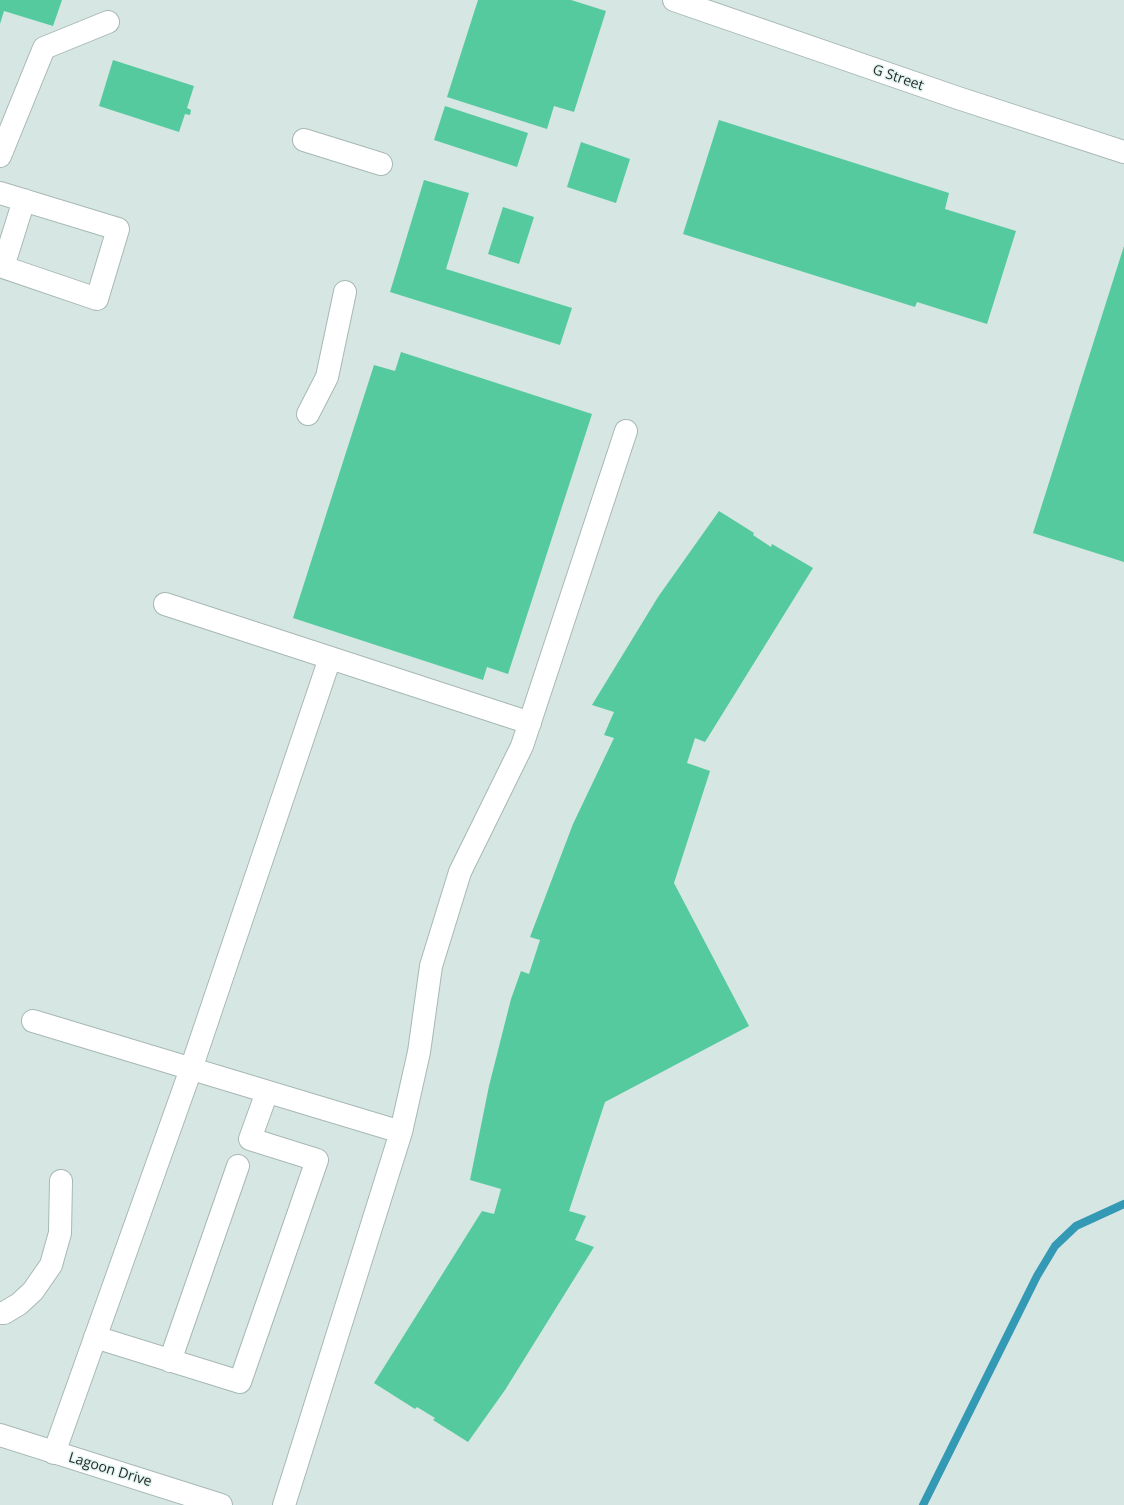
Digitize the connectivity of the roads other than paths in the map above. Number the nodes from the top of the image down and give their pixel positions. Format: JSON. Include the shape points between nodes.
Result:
{"nodes":[{"id":1,"x":674,"y":0,"type":"edge"},
{"id":2,"x":108,"y":22,"type":"dead end"},
{"id":3,"x":304,"y":140,"type":"dead end"},
{"id":4,"x":1124,"y":152,"type":"edge"},
{"id":5,"x":0,"y":156,"type":"edge"},
{"id":6,"x":381,"y":164,"type":"dead end"},
{"id":7,"x":0,"y":193,"type":"edge"},
{"id":8,"x":24,"y":200,"type":"junction"},
{"id":9,"x":2,"y":267,"type":"edge"},
{"id":10,"x":345,"y":292,"type":"dead end"},
{"id":11,"x":308,"y":414,"type":"dead end"},
{"id":12,"x":626,"y":431,"type":"dead end"},
{"id":13,"x":165,"y":604,"type":"dead end"},
{"id":14,"x":330,"y":658,"type":"junction"},
{"id":15,"x":530,"y":723,"type":"junction"},
{"id":16,"x":33,"y":1021,"type":"dead end"},
{"id":17,"x":191,"y":1069,"type":"junction"},
{"id":18,"x":266,"y":1092,"type":"junction"},
{"id":19,"x":401,"y":1132,"type":"junction"},
{"id":20,"x":238,"y":1166,"type":"dead end"},
{"id":21,"x":61,"y":1181,"type":"dead end"},
{"id":22,"x":0,"y":1313,"type":"edge"},
{"id":23,"x":95,"y":1337,"type":"junction"},
{"id":24,"x":170,"y":1361,"type":"junction"},
{"id":25,"x":0,"y":1435,"type":"edge"},
{"id":26,"x":54,"y":1452,"type":"junction"},
{"id":27,"x":221,"y":1505,"type":"edge"},
{"id":28,"x":284,"y":1505,"type":"edge"}],
"edges":[{"from":1,"to":4,"type":"street","name":"G Street"},
{"from":2,"to":5,"type":"street","via":[[44,48]]},
{"from":3,"to":6,"type":"street"},
{"from":7,"to":8,"type":"street"},
{"from":8,"to":9,"type":"street"},
{"from":8,"to":9,"type":"street","via":[[118,229],[98,300]]},
{"from":10,"to":11,"type":"street","via":[[327,377]]},
{"from":12,"to":15,"type":"street"},
{"from":13,"to":14,"type":"street"},
{"from":14,"to":15,"type":"street"},
{"from":14,"to":17,"type":"street"},
{"from":15,"to":19,"type":"street","via":[[522,746],[460,872],[431,966],[419,1052]]},
{"from":16,"to":17,"type":"street"},
{"from":17,"to":18,"type":"street"},
{"from":17,"to":23,"type":"street"},
{"from":18,"to":19,"type":"street"},
{"from":18,"to":24,"type":"street","via":[[250,1139],[317,1160],[240,1382]]},
{"from":19,"to":28,"type":"street"},
{"from":20,"to":24,"type":"street"},
{"from":21,"to":22,"type":"street","via":[[60,1233],[51,1265],[33,1291],[19,1304]]},
{"from":23,"to":24,"type":"street"},
{"from":23,"to":26,"type":"street"},
{"from":25,"to":26,"type":"street","name":"Lagoon Drive"},
{"from":26,"to":27,"type":"street","name":"Lagoon Drive"}]}
